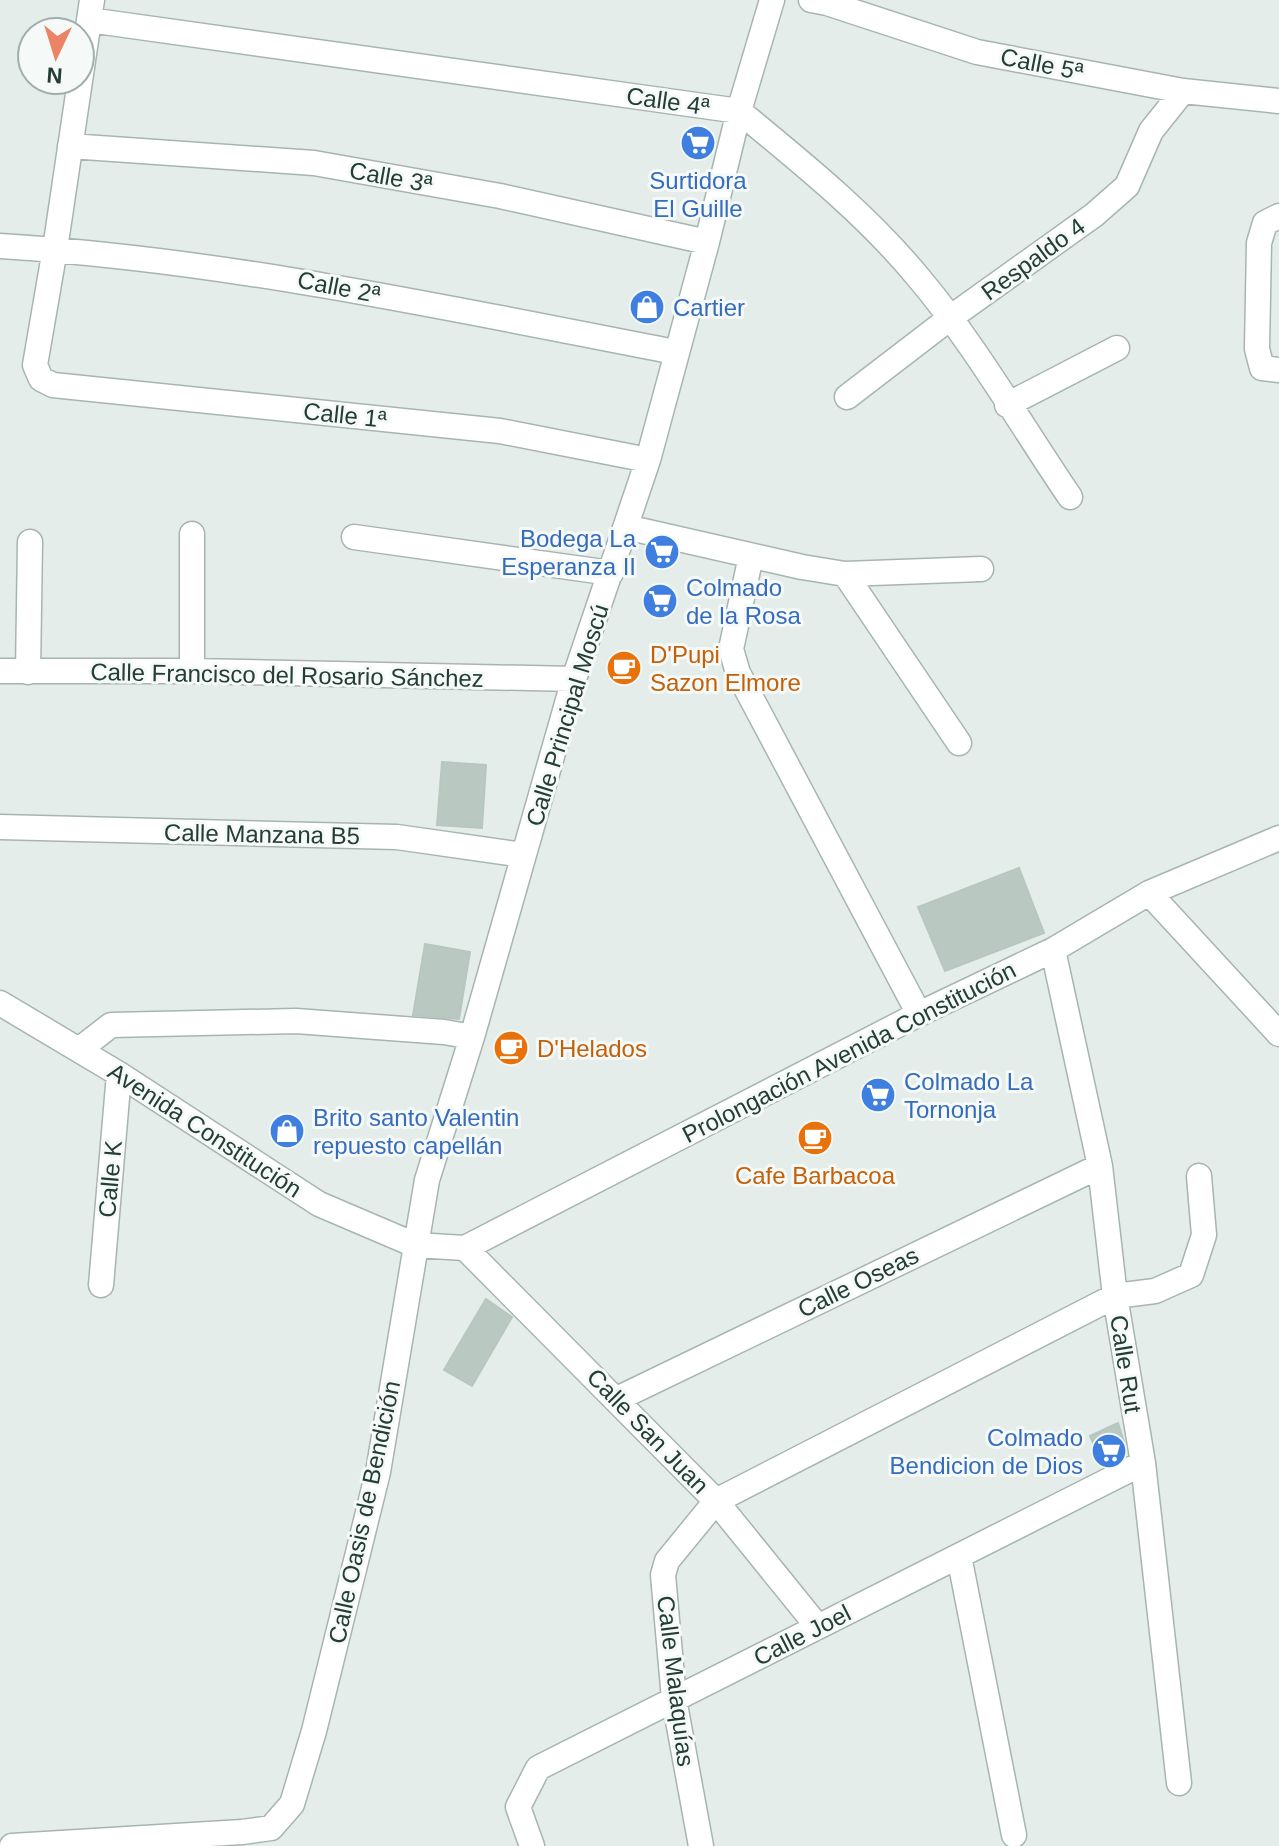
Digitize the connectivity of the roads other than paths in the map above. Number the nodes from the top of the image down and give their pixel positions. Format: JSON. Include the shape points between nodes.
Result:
{"nodes":[{"id":1,"x":772,"y":0,"type":"edge"},
{"id":2,"x":811,"y":0,"type":"edge"},
{"id":3,"x":90,"y":10,"type":"edge"},
{"id":4,"x":1183,"y":91,"type":"junction"},
{"id":5,"x":1279,"y":101,"type":"edge"},
{"id":6,"x":739,"y":111,"type":"junction"},
{"id":7,"x":70,"y":146,"type":"junction"},
{"id":8,"x":1279,"y":216,"type":"edge"},
{"id":9,"x":707,"y":242,"type":"junction"},
{"id":10,"x":0,"y":246,"type":"edge"},
{"id":11,"x":55,"y":249,"type":"junction"},
{"id":12,"x":950,"y":318,"type":"junction"},
{"id":13,"x":1117,"y":348,"type":"dead end"},
{"id":14,"x":675,"y":352,"type":"junction"},
{"id":15,"x":1279,"y":370,"type":"edge"},
{"id":16,"x":847,"y":397,"type":"dead end"},
{"id":17,"x":1007,"y":405,"type":"junction"},
{"id":18,"x":648,"y":460,"type":"junction"},
{"id":19,"x":1070,"y":497,"type":"dead end"},
{"id":20,"x":626,"y":527,"type":"junction"},
{"id":21,"x":192,"y":534,"type":"dead end"},
{"id":22,"x":354,"y":537,"type":"dead end"},
{"id":23,"x":30,"y":542,"type":"dead end"},
{"id":24,"x":751,"y":556,"type":"junction"},
{"id":25,"x":981,"y":569,"type":"dead end"},
{"id":26,"x":611,"y":573,"type":"junction"},
{"id":27,"x":845,"y":574,"type":"junction"},
{"id":28,"x":0,"y":671,"type":"edge"},
{"id":29,"x":192,"y":671,"type":"junction"},
{"id":30,"x":28,"y":672,"type":"junction"},
{"id":31,"x":574,"y":679,"type":"junction"},
{"id":32,"x":959,"y":743,"type":"dead end"},
{"id":33,"x":0,"y":827,"type":"edge"},
{"id":34,"x":1279,"y":838,"type":"edge"},
{"id":35,"x":523,"y":855,"type":"junction"},
{"id":36,"x":1149,"y":893,"type":"junction"},
{"id":37,"x":1053,"y":950,"type":"junction"},
{"id":38,"x":0,"y":1003,"type":"edge"},
{"id":39,"x":919,"y":1014,"type":"junction"},
{"id":40,"x":1279,"y":1034,"type":"edge"},
{"id":41,"x":472,"y":1037,"type":"junction"},
{"id":42,"x":80,"y":1049,"type":"junction"},
{"id":43,"x":119,"y":1074,"type":"junction"},
{"id":44,"x":1100,"y":1166,"type":"junction"},
{"id":45,"x":1199,"y":1176,"type":"dead end"},
{"id":46,"x":415,"y":1245,"type":"junction"},
{"id":47,"x":465,"y":1248,"type":"junction"},
{"id":48,"x":101,"y":1285,"type":"dead end"},
{"id":49,"x":1115,"y":1296,"type":"junction"},
{"id":50,"x":617,"y":1399,"type":"junction"},
{"id":51,"x":1143,"y":1463,"type":"junction"},
{"id":52,"x":716,"y":1501,"type":"junction"},
{"id":53,"x":959,"y":1556,"type":"junction"},
{"id":54,"x":818,"y":1627,"type":"junction"},
{"id":55,"x":674,"y":1699,"type":"junction"},
{"id":56,"x":1179,"y":1783,"type":"dead end"},
{"id":57,"x":1014,"y":1835,"type":"dead end"},
{"id":58,"x":12,"y":1846,"type":"edge"},
{"id":59,"x":532,"y":1846,"type":"edge"},
{"id":60,"x":701,"y":1846,"type":"edge"}],
"edges":[{"from":1,"to":6,"type":"street","name":"Calle Principal Moscú"},
{"from":2,"to":4,"type":"street","name":"Calle 5ª","via":[[977,52]]},
{"from":3,"to":6,"type":"street","name":"Calle 4ª"},
{"from":3,"to":7,"type":"street"},
{"from":4,"to":5,"type":"street","name":"Calle 5ª"},
{"from":4,"to":12,"type":"street","name":"Respaldo 4","via":[[1151,131],[1127,186]]},
{"from":6,"to":9,"type":"street","name":"Calle Principal Moscú"},
{"from":6,"to":12,"type":"street","name":"Calle 4ª","via":[[873,227]]},
{"from":7,"to":9,"type":"street","name":"Calle 3ª","via":[[314,163],[500,196]]},
{"from":7,"to":11,"type":"street"},
{"from":8,"to":15,"type":"street","via":[[1265,223],[1259,243],[1257,349],[1262,368]]},
{"from":9,"to":14,"type":"street","name":"Calle Principal Moscú"},
{"from":10,"to":11,"type":"street","name":"Calle 2ª"},
{"from":11,"to":14,"type":"street","name":"Calle 2ª","via":[[295,279]]},
{"from":11,"to":18,"type":"street","name":"Calle 1ª","via":[[35,365],[41,379],[53,385],[500,431]]},
{"from":12,"to":16,"type":"street","name":"Respaldo 4"},
{"from":12,"to":17,"type":"street","name":"Calle 4ª"},
{"from":13,"to":17,"type":"street"},
{"from":14,"to":18,"type":"street","name":"Calle Principal Moscú"},
{"from":17,"to":19,"type":"street","name":"Calle 4ª"},
{"from":18,"to":20,"type":"street","name":"Calle Principal Moscú"},
{"from":20,"to":24,"type":"street"},
{"from":20,"to":26,"type":"street","name":"Calle Principal Moscú"},
{"from":21,"to":29,"type":"street"},
{"from":22,"to":26,"type":"street"},
{"from":23,"to":30,"type":"street"},
{"from":24,"to":27,"type":"street"},
{"from":24,"to":39,"type":"street","via":[[731,649],[738,673]]},
{"from":25,"to":27,"type":"street"},
{"from":26,"to":31,"type":"street","name":"Calle Principal Moscú"},
{"from":27,"to":32,"type":"street"},
{"from":28,"to":30,"type":"street","name":"Calle Francisco del Rosario Sánchez"},
{"from":29,"to":30,"type":"street","name":"Calle Francisco del Rosario Sánchez"},
{"from":29,"to":31,"type":"street","name":"Calle Francisco del Rosario Sánchez"},
{"from":31,"to":35,"type":"street","name":"Calle Principal Moscú"},
{"from":33,"to":35,"type":"street","name":"Calle Manzana B5","via":[[397,837]]},
{"from":34,"to":36,"type":"street","name":"Prolongación Avenida Constitución"},
{"from":35,"to":41,"type":"street","name":"Calle Principal Moscú"},
{"from":36,"to":37,"type":"street","name":"Prolongación Avenida Constitución"},
{"from":36,"to":40,"type":"street"},
{"from":37,"to":39,"type":"street","name":"Prolongación Avenida Constitución"},
{"from":37,"to":44,"type":"street","name":"Calle Rut"},
{"from":38,"to":42,"type":"street","name":"Avenida Constitución"},
{"from":39,"to":47,"type":"street","name":"Prolongación Avenida Constitución"},
{"from":41,"to":42,"type":"street","via":[[296,1021],[111,1025]]},
{"from":41,"to":46,"type":"street","name":"Calle Principal Moscú","via":[[427,1180]]},
{"from":42,"to":43,"type":"street","name":"Avenida Constitución"},
{"from":43,"to":46,"type":"street","name":"Avenida Constitución","via":[[319,1204]]},
{"from":43,"to":48,"type":"street","name":"Calle K"},
{"from":44,"to":49,"type":"street","name":"Calle Rut"},
{"from":44,"to":50,"type":"street","name":"Calle Oseas"},
{"from":45,"to":49,"type":"street","via":[[1204,1235],[1191,1275],[1155,1291]]},
{"from":46,"to":47,"type":"street"},
{"from":46,"to":58,"type":"street","name":"Calle Oasis de Bendición","via":[[378,1472],[292,1804],[271,1828]]},
{"from":47,"to":50,"type":"street","name":"Calle San Juan"},
{"from":49,"to":51,"type":"street","name":"Calle Rut"},
{"from":49,"to":52,"type":"street","name":"Calle Malaquías"},
{"from":50,"to":52,"type":"street","name":"Calle San Juan"},
{"from":51,"to":53,"type":"street","name":"Calle Joel"},
{"from":51,"to":56,"type":"street","name":"Calle Rut"},
{"from":52,"to":54,"type":"street","name":"Calle San Juan"},
{"from":52,"to":55,"type":"street","name":"Calle Malaquías","via":[[667,1561],[663,1575]]},
{"from":53,"to":54,"type":"street","name":"Calle Joel"},
{"from":53,"to":57,"type":"street"},
{"from":54,"to":55,"type":"street","name":"Calle Joel"},
{"from":55,"to":59,"type":"street","name":"Calle Joel","via":[[538,1768],[518,1807]]},
{"from":55,"to":60,"type":"street","name":"Calle Malaquías"}]}
